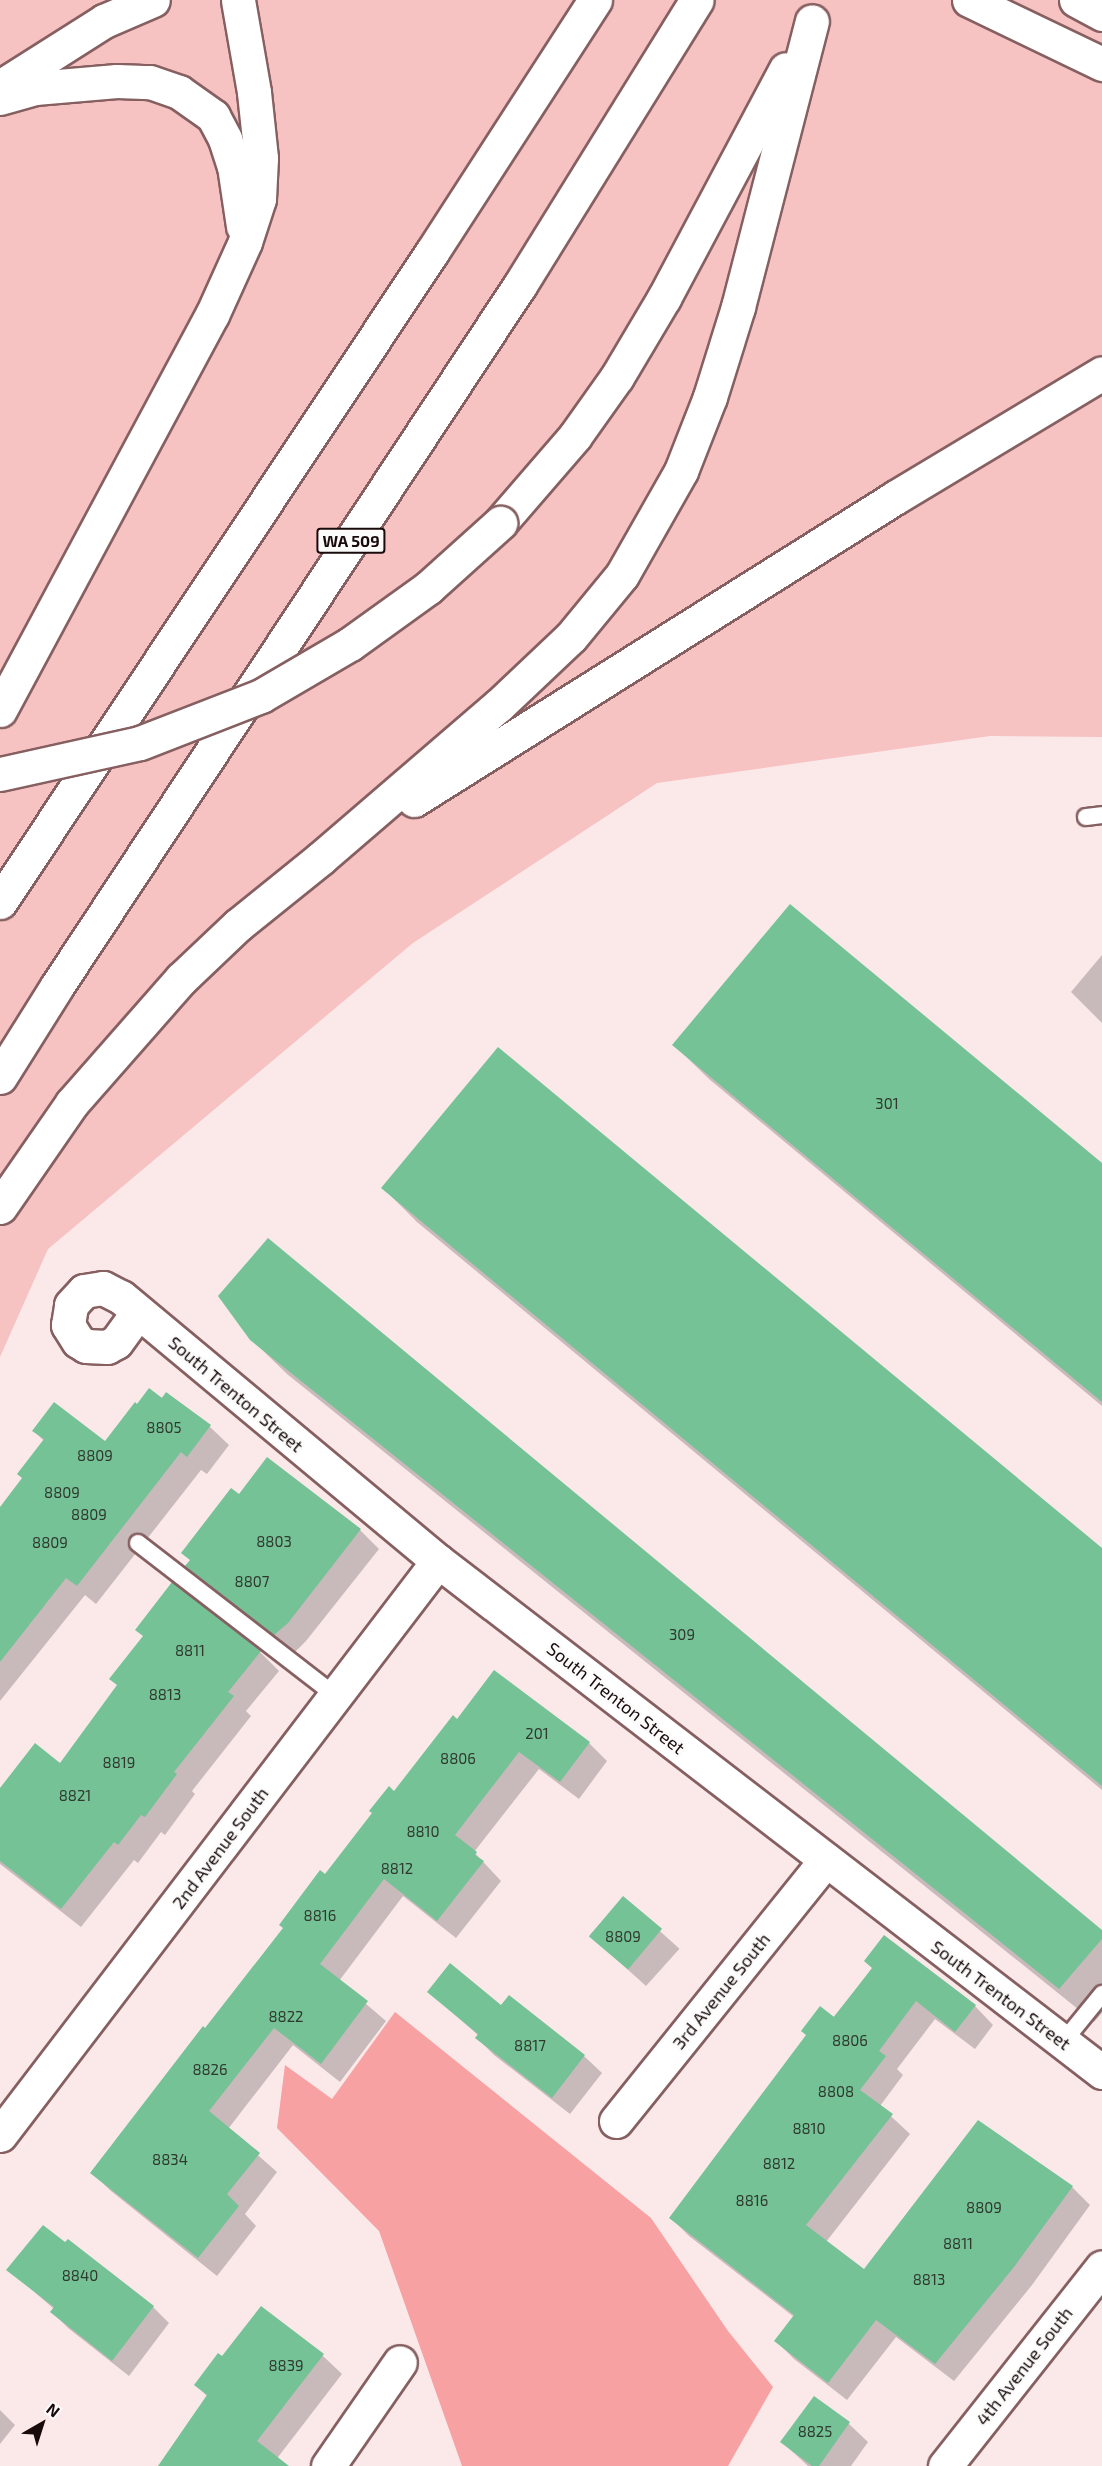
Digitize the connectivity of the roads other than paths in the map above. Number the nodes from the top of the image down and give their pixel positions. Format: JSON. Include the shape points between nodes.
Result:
{"nodes":[{"id":1,"x":153,"y":0,"type":"edge"},
{"id":2,"x":238,"y":0,"type":"edge"},
{"id":3,"x":595,"y":0,"type":"edge"},
{"id":4,"x":697,"y":0,"type":"edge"},
{"id":5,"x":969,"y":0,"type":"edge"},
{"id":6,"x":1076,"y":0,"type":"edge"},
{"id":7,"x":817,"y":10,"type":"edge"},
{"id":8,"x":1102,"y":14,"type":"edge"},
{"id":9,"x":1102,"y":64,"type":"edge"},
{"id":10,"x":0,"y":87,"type":"edge"},
{"id":11,"x":0,"y":98,"type":"edge"},
{"id":12,"x":245,"y":242,"type":"junction"},
{"id":13,"x":1102,"y":373,"type":"edge"},
{"id":14,"x":0,"y":710,"type":"edge"},
{"id":15,"x":0,"y":774,"type":"edge"},
{"id":16,"x":321,"y":858,"type":"junction"},
{"id":17,"x":0,"y":902,"type":"edge"},
{"id":18,"x":0,"y":1077,"type":"edge"},
{"id":19,"x":0,"y":1207,"type":"edge"},
{"id":20,"x":138,"y":1312,"type":"dead end"},
{"id":21,"x":138,"y":1543,"type":"dead end"},
{"id":22,"x":438,"y":1561,"type":"junction"},
{"id":23,"x":336,"y":1696,"type":"junction"},
{"id":24,"x":826,"y":1860,"type":"junction"},
{"id":25,"x":1102,"y":1994,"type":"edge"},
{"id":26,"x":1063,"y":2042,"type":"junction"},
{"id":27,"x":1102,"y":2072,"type":"edge"},
{"id":28,"x":616,"y":2121,"type":"dead end"},
{"id":29,"x":0,"y":2135,"type":"edge"},
{"id":30,"x":1102,"y":2266,"type":"edge"},
{"id":31,"x":399,"y":2362,"type":"dead end"},
{"id":32,"x":328,"y":2466,"type":"edge"},
{"id":33,"x":945,"y":2466,"type":"edge"}],
"edges":[{"from":1,"to":10,"type":"main road","via":[[104,21]]},
{"from":2,"to":12,"type":"main road","via":[[261,158],[259,199]]},
{"from":3,"to":17,"type":"main road"},
{"from":4,"to":18,"type":"main road","number":"WA 509","via":[[520,285]]},
{"from":5,"to":9,"type":"main road"},
{"from":6,"to":8,"type":"main road"},
{"from":7,"to":15,"type":"main road","bridge":true,"via":[[664,298],[617,377],[575,436],[500,523],[429,588],[350,644],[261,696],[140,743]]},
{"from":7,"to":16,"type":"main road","via":[[738,307],[710,397],[681,471],[654,522],[622,575],[571,637],[498,706]]},
{"from":11,"to":12,"type":"main road","via":[[35,88],[117,81],[150,82],[198,102],[213,116],[228,148]]},
{"from":12,"to":14,"type":"main road","via":[[212,315]]},
{"from":13,"to":16,"type":"main road","via":[[896,497]]},
{"from":16,"to":19,"type":"main road","via":[[237,925],[180,979],[72,1103]]},
{"from":20,"to":22,"type":"main road","name":"South Trenton Street"},
{"from":21,"to":23,"type":"lane"},
{"from":22,"to":23,"type":"main road","name":"2nd Avenue South"},
{"from":22,"to":24,"type":"main road","name":"South Trenton Street"},
{"from":23,"to":29,"type":"main road","name":"2nd Avenue South"},
{"from":24,"to":26,"type":"main road","name":"South Trenton Street"},
{"from":24,"to":28,"type":"main road","name":"3rd Avenue South"},
{"from":25,"to":26,"type":"lane"},
{"from":26,"to":27,"type":"main road","name":"South Trenton Street"},
{"from":30,"to":33,"type":"main road","name":"4th Avenue South"},
{"from":31,"to":32,"type":"main road"}]}
